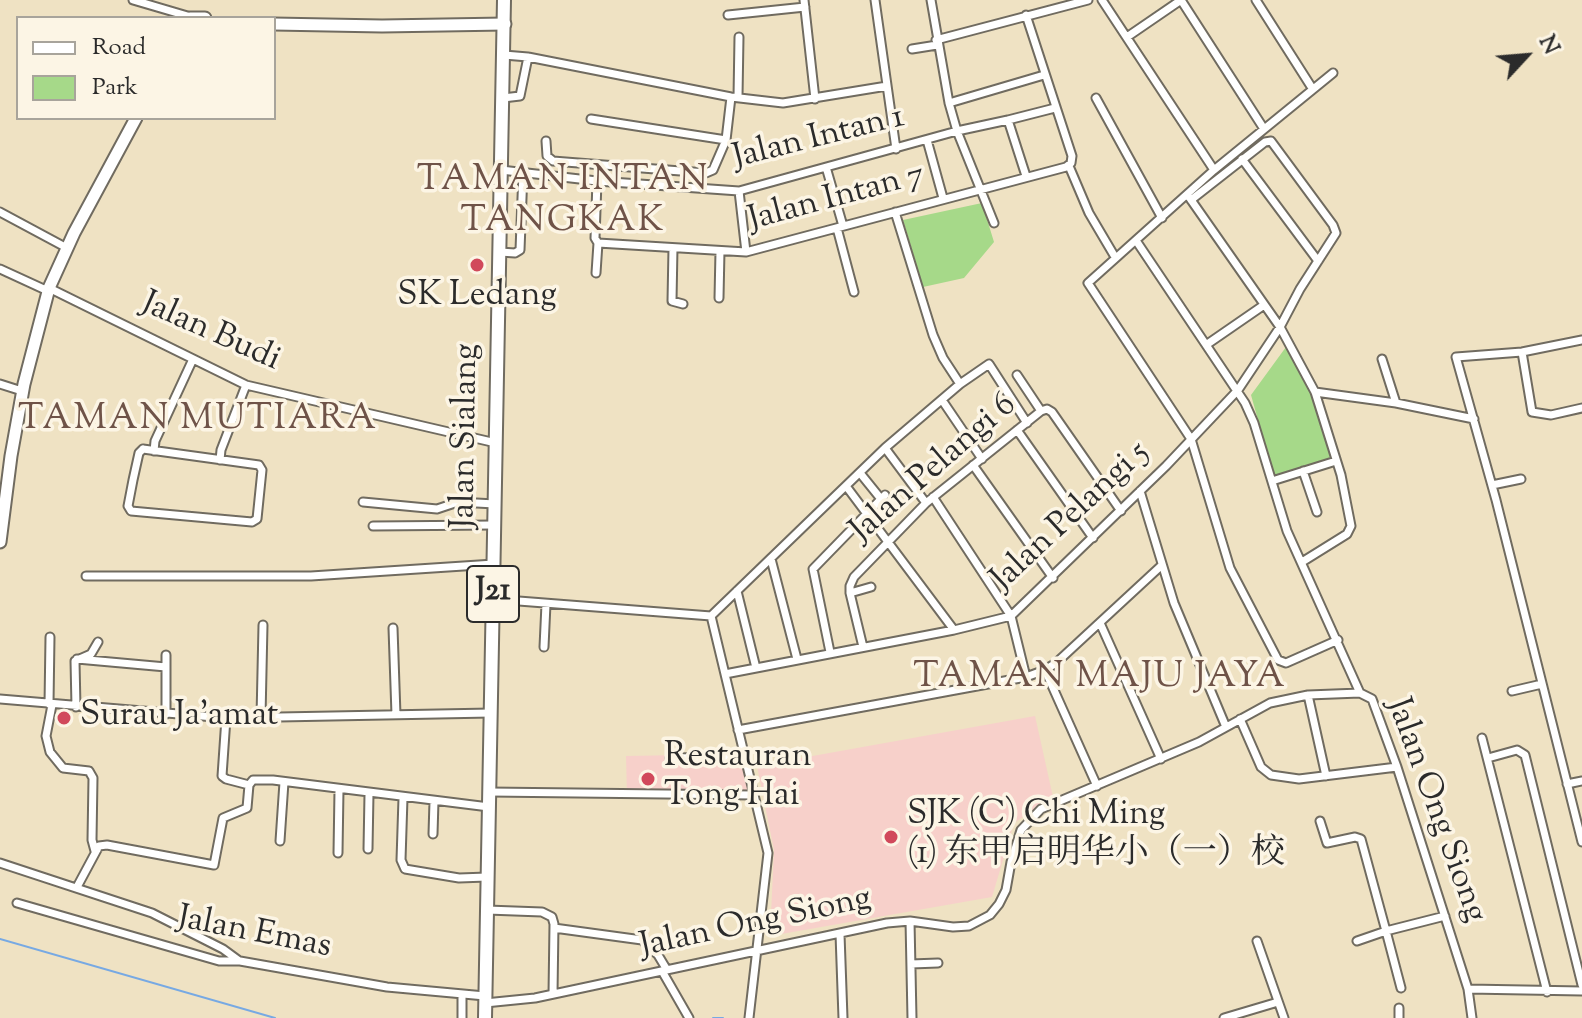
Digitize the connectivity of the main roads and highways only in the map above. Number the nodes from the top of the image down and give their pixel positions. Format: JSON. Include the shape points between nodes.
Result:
{"nodes":[{"id":1,"x":504,"y":0,"type":"edge"},
{"id":2,"x":276,"y":24,"type":"edge"},
{"id":3,"x":505,"y":24,"type":"junction"},
{"id":4,"x":135,"y":120,"type":"edge"},
{"id":5,"x":4,"y":475,"type":"edge"},
{"id":6,"x":0,"y":542,"type":"edge"},
{"id":7,"x":485,"y":1018,"type":"edge"}],
"edges":[{"from":1,"to":3,"type":"main road","name":"Jalan Sialang","number":"J21"},
{"from":2,"to":3,"type":"main road"},
{"from":3,"to":7,"type":"main road","name":"Jalan Sialang","number":"J21"},
{"from":4,"to":5,"type":"main road","via":[[48,290]]},
{"from":5,"to":6,"type":"main road"}]}
